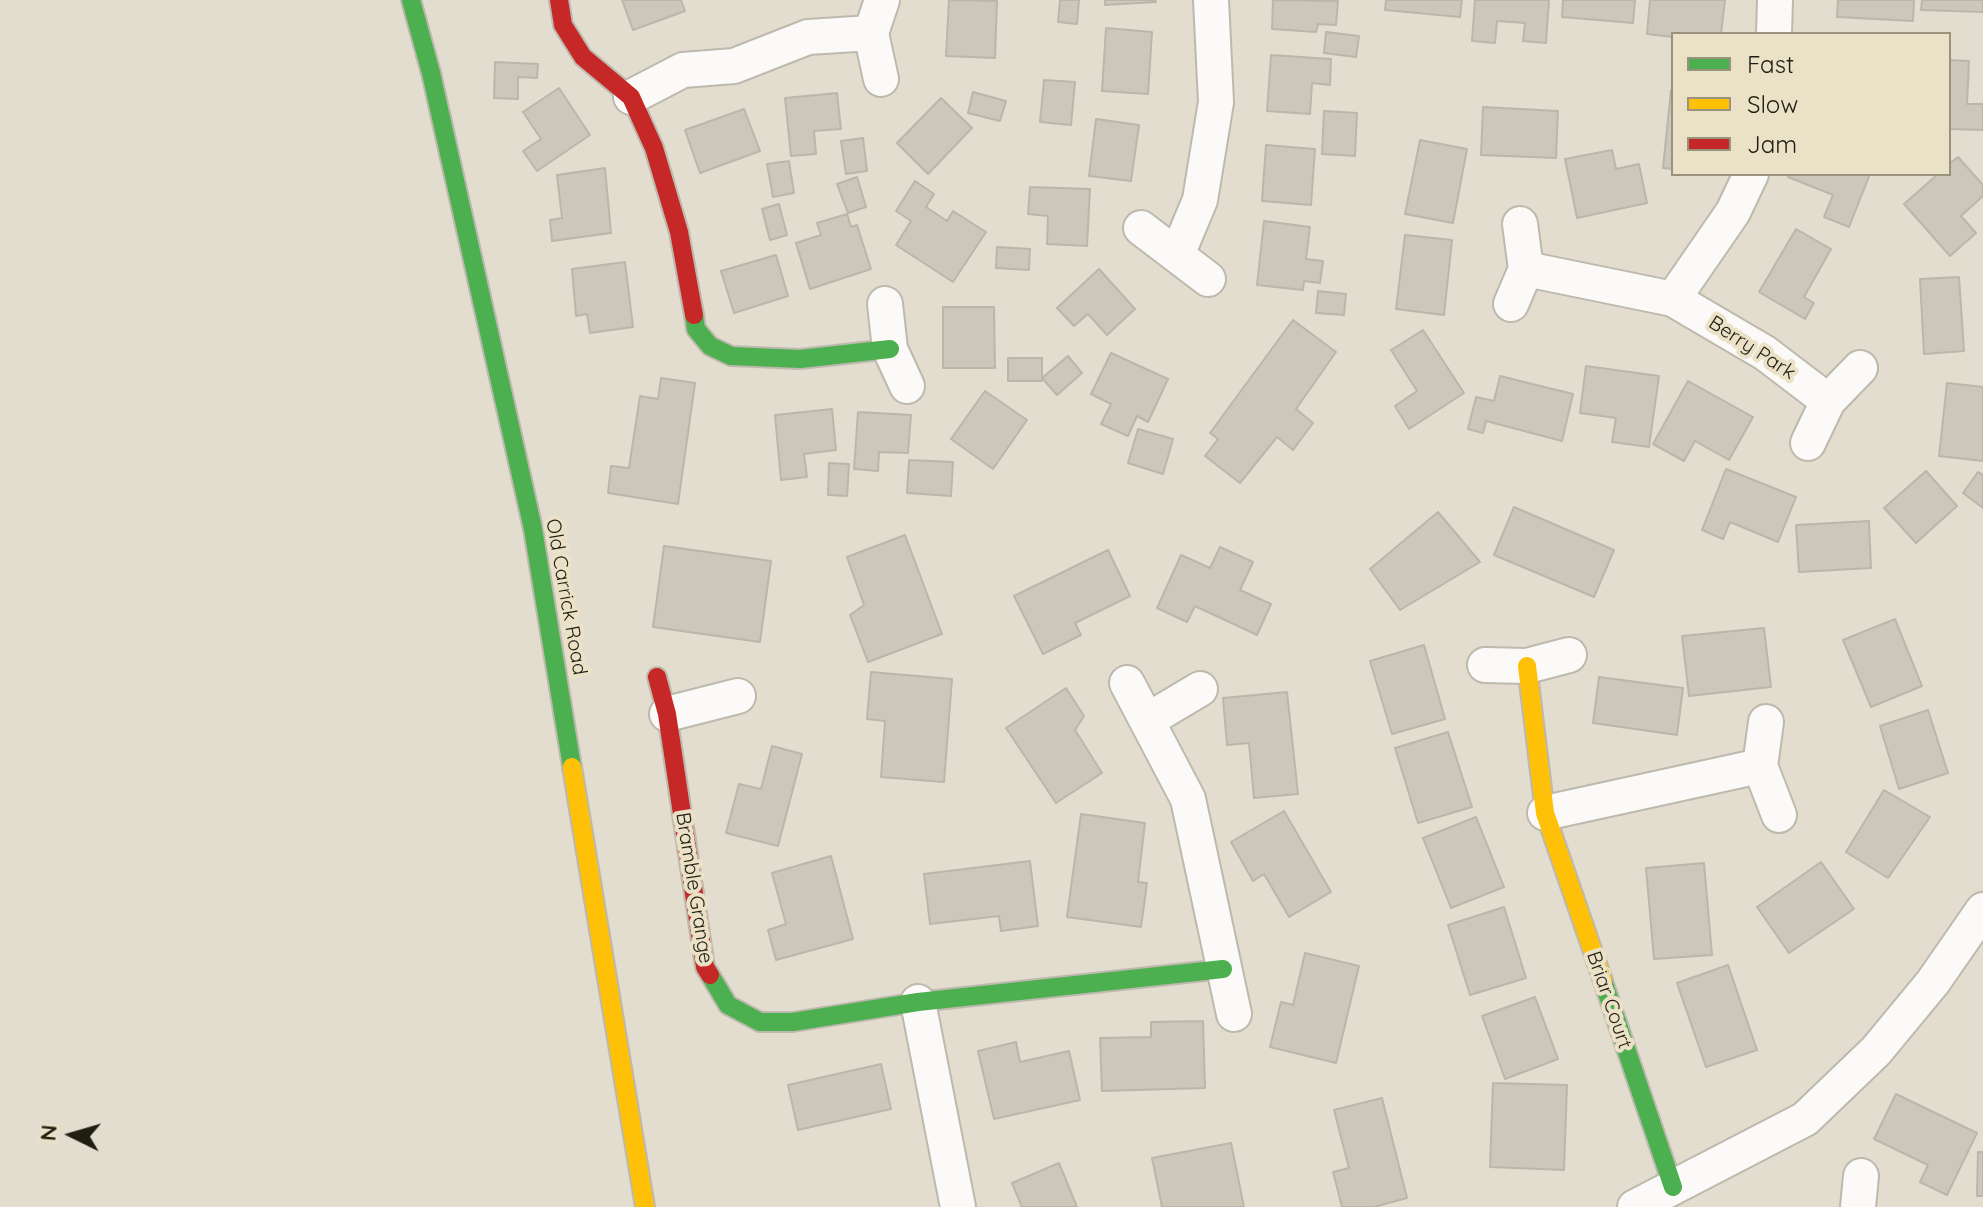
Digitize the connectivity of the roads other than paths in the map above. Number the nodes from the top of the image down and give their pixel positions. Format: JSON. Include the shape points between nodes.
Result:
{"nodes":[{"id":1,"x":411,"y":0,"type":"edge"},
{"id":2,"x":559,"y":0,"type":"edge"},
{"id":3,"x":882,"y":0,"type":"edge"},
{"id":4,"x":1211,"y":0,"type":"edge"},
{"id":5,"x":1775,"y":0,"type":"edge"},
{"id":6,"x":1774,"y":32,"type":"edge"},
{"id":7,"x":871,"y":33,"type":"junction"},
{"id":8,"x":881,"y":79,"type":"dead end"},
{"id":9,"x":631,"y":97,"type":"junction"},
{"id":10,"x":1750,"y":176,"type":"edge"},
{"id":11,"x":1520,"y":224,"type":"dead end"},
{"id":12,"x":1141,"y":228,"type":"dead end"},
{"id":13,"x":1177,"y":255,"type":"junction"},
{"id":14,"x":1526,"y":269,"type":"junction"},
{"id":15,"x":1208,"y":279,"type":"dead end"},
{"id":16,"x":1673,"y":299,"type":"junction"},
{"id":17,"x":885,"y":304,"type":"dead end"},
{"id":18,"x":1511,"y":304,"type":"dead end"},
{"id":19,"x":890,"y":349,"type":"junction"},
{"id":20,"x":1860,"y":368,"type":"dead end"},
{"id":21,"x":907,"y":386,"type":"dead end"},
{"id":22,"x":1828,"y":401,"type":"junction"},
{"id":23,"x":1808,"y":443,"type":"dead end"},
{"id":24,"x":1569,"y":655,"type":"dead end"},
{"id":25,"x":1485,"y":665,"type":"dead end"},
{"id":26,"x":1527,"y":666,"type":"junction"},
{"id":27,"x":657,"y":677,"type":"dead end"},
{"id":28,"x":1127,"y":683,"type":"dead end"},
{"id":29,"x":1200,"y":689,"type":"dead end"},
{"id":30,"x":738,"y":696,"type":"dead end"},
{"id":31,"x":667,"y":714,"type":"junction"},
{"id":32,"x":1148,"y":720,"type":"junction"},
{"id":33,"x":1766,"y":722,"type":"dead end"},
{"id":34,"x":1760,"y":766,"type":"junction"},
{"id":35,"x":1545,"y":813,"type":"junction"},
{"id":36,"x":1779,"y":815,"type":"dead end"},
{"id":37,"x":1983,"y":910,"type":"edge"},
{"id":38,"x":1223,"y":969,"type":"junction"},
{"id":39,"x":918,"y":1002,"type":"junction"},
{"id":40,"x":1234,"y":1014,"type":"dead end"},
{"id":41,"x":1673,"y":1187,"type":"junction"},
{"id":42,"x":645,"y":1207,"type":"edge"},
{"id":43,"x":958,"y":1207,"type":"edge"},
{"id":44,"x":1635,"y":1207,"type":"edge"}],
"edges":[{"from":1,"to":42,"type":"street","name":"Old Carrick Road","via":[[533,529]]},
{"from":2,"to":9,"type":"street","via":[[563,25],[583,57]]},
{"from":3,"to":7,"type":"street"},
{"from":4,"to":13,"type":"street","via":[[1216,102],[1200,200]]},
{"from":5,"to":6,"type":"street"},
{"from":7,"to":8,"type":"street"},
{"from":7,"to":9,"type":"street","via":[[808,37],[734,66],[683,70]]},
{"from":9,"to":19,"type":"street","via":[[654,148],[679,232],[696,329],[710,346],[731,356],[800,359]]},
{"from":10,"to":16,"type":"street","via":[[1733,212]]},
{"from":11,"to":14,"type":"street"},
{"from":12,"to":13,"type":"street"},
{"from":13,"to":15,"type":"street"},
{"from":14,"to":16,"type":"street","name":"Berry Park"},
{"from":14,"to":18,"type":"street"},
{"from":16,"to":22,"type":"street","name":"Berry Park","via":[[1765,353]]},
{"from":17,"to":19,"type":"street"},
{"from":19,"to":21,"type":"street"},
{"from":20,"to":22,"type":"street"},
{"from":22,"to":23,"type":"street"},
{"from":24,"to":26,"type":"street"},
{"from":25,"to":26,"type":"street"},
{"from":26,"to":35,"type":"street","name":"Briar Court"},
{"from":27,"to":31,"type":"street","name":"Bramble Grange"},
{"from":28,"to":32,"type":"street"},
{"from":29,"to":32,"type":"street"},
{"from":30,"to":31,"type":"street"},
{"from":31,"to":39,"type":"street","name":"Bramble Grange","via":[[705,967],[728,1005],[760,1022],[793,1022]]},
{"from":32,"to":38,"type":"street","via":[[1188,799]]},
{"from":33,"to":34,"type":"street"},
{"from":34,"to":35,"type":"street"},
{"from":34,"to":36,"type":"street"},
{"from":35,"to":41,"type":"street","name":"Briar Court"},
{"from":37,"to":41,"type":"street","via":[[1876,1051],[1805,1119]]},
{"from":38,"to":39,"type":"street","name":"Bramble Grange"},
{"from":38,"to":40,"type":"street"},
{"from":39,"to":43,"type":"street"},
{"from":41,"to":44,"type":"street"}]}
